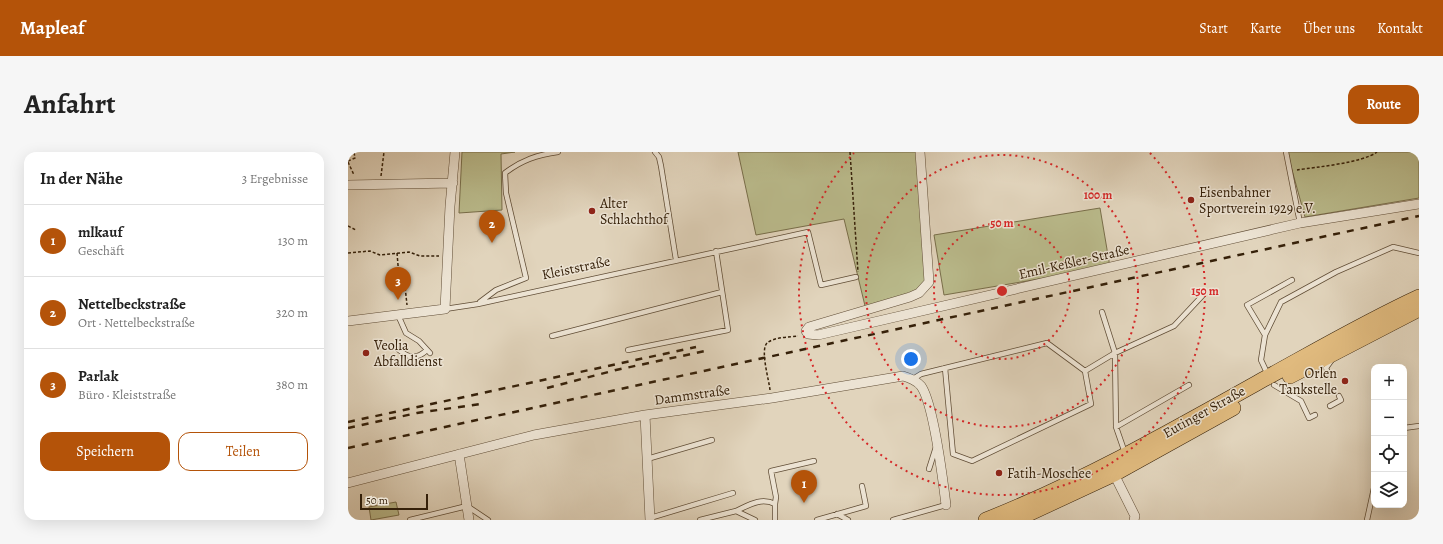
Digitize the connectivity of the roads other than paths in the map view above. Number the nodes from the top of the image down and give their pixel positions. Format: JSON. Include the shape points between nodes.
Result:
{"nodes":[{"id":1,"x":455,"y":152,"type":"edge"},
{"id":2,"x":558,"y":152,"type":"edge"},
{"id":3,"x":655,"y":152,"type":"edge"},
{"id":4,"x":920,"y":152,"type":"edge"},
{"id":5,"x":1286,"y":152,"type":"edge"},
{"id":6,"x":453,"y":183,"type":"junction"},
{"id":7,"x":348,"y":185,"type":"edge"},
{"id":8,"x":1419,"y":204,"type":"edge"},
{"id":9,"x":1300,"y":223,"type":"junction"},
{"id":10,"x":716,"y":251,"type":"junction"},
{"id":11,"x":1419,"y":253,"type":"edge"},
{"id":12,"x":676,"y":260,"type":"junction"},
{"id":13,"x":856,"y":277,"type":"road end"},
{"id":14,"x":1292,"y":280,"type":"dead end"},
{"id":15,"x":722,"y":292,"type":"junction"},
{"id":16,"x":1203,"y":295,"type":"dead end"},
{"id":17,"x":1419,"y":297,"type":"edge"},
{"id":18,"x":478,"y":304,"type":"junction"},
{"id":19,"x":445,"y":309,"type":"junction"},
{"id":20,"x":1419,"y":309,"type":"edge"},
{"id":21,"x":1102,"y":312,"type":"dead end"},
{"id":22,"x":398,"y":315,"type":"junction"},
{"id":23,"x":348,"y":321,"type":"edge"},
{"id":24,"x":1265,"y":335,"type":"junction"},
{"id":25,"x":552,"y":336,"type":"dead end"},
{"id":26,"x":399,"y":350,"type":"dead end"},
{"id":27,"x":628,"y":350,"type":"dead end"},
{"id":28,"x":1338,"y":350,"type":"junction"},
{"id":29,"x":1115,"y":353,"type":"junction"},
{"id":30,"x":945,"y":368,"type":"junction"},
{"id":31,"x":1085,"y":371,"type":"junction"},
{"id":32,"x":1328,"y":373,"type":"dead end"},
{"id":33,"x":913,"y":379,"type":"junction"},
{"id":34,"x":1271,"y":380,"type":"junction"},
{"id":35,"x":1188,"y":385,"type":"dead end"},
{"id":36,"x":1339,"y":396,"type":"dead end"},
{"id":37,"x":1306,"y":398,"type":"dead end"},
{"id":38,"x":1301,"y":401,"type":"junction"},
{"id":39,"x":1330,"y":406,"type":"dead end"},
{"id":40,"x":645,"y":415,"type":"junction"},
{"id":41,"x":1315,"y":415,"type":"dead end"},
{"id":42,"x":1419,"y":426,"type":"edge"},
{"id":43,"x":1116,"y":427,"type":"junction"},
{"id":44,"x":1407,"y":428,"type":"edge"},
{"id":45,"x":712,"y":440,"type":"dead end"},
{"id":46,"x":937,"y":446,"type":"junction"},
{"id":47,"x":459,"y":454,"type":"junction"},
{"id":48,"x":1126,"y":456,"type":"junction"},
{"id":49,"x":647,"y":459,"type":"junction"},
{"id":50,"x":814,"y":461,"type":"dead end"},
{"id":51,"x":929,"y":469,"type":"dead end"},
{"id":52,"x":1114,"y":474,"type":"junction"},
{"id":53,"x":348,"y":482,"type":"edge"},
{"id":54,"x":862,"y":486,"type":"dead end"},
{"id":55,"x":733,"y":493,"type":"dead end"},
{"id":56,"x":1371,"y":503,"type":"edge"},
{"id":57,"x":775,"y":504,"type":"junction"},
{"id":58,"x":946,"y":505,"type":"joint"},
{"id":59,"x":467,"y":506,"type":"junction"},
{"id":60,"x":736,"y":511,"type":"junction"},
{"id":61,"x":837,"y":514,"type":"junction"},
{"id":62,"x":650,"y":519,"type":"edge"},
{"id":63,"x":410,"y":520,"type":"edge"},
{"id":64,"x":469,"y":520,"type":"edge"},
{"id":65,"x":488,"y":520,"type":"edge"},
{"id":66,"x":700,"y":520,"type":"edge"},
{"id":67,"x":755,"y":520,"type":"edge"},
{"id":68,"x":775,"y":520,"type":"edge"},
{"id":69,"x":817,"y":520,"type":"edge"},
{"id":70,"x":848,"y":520,"type":"edge"},
{"id":71,"x":893,"y":520,"type":"edge"},
{"id":72,"x":986,"y":520,"type":"edge"},
{"id":73,"x":1015,"y":520,"type":"edge"},
{"id":74,"x":1134,"y":520,"type":"edge"},
{"id":75,"x":1367,"y":520,"type":"edge"}],
"edges":[{"from":1,"to":6,"type":"street"},
{"from":2,"to":18,"type":"lane","via":[[537,155],[505,173],[506,192],[526,278],[496,290]]},
{"from":3,"to":12,"type":"lane","via":[[661,166]]},
{"from":4,"to":9,"type":"street","name":"Emil-Keßler-Straße","via":[[929,282],[919,293],[910,297],[808,327],[808,334],[818,335],[1252,232]]},
{"from":5,"to":9,"type":"lane"},
{"from":6,"to":7,"type":"street"},
{"from":6,"to":19,"type":"street"},
{"from":8,"to":9,"type":"street","name":"Emil-Keßler-Straße"},
{"from":10,"to":12,"type":"lane","name":"Kleiststraße"},
{"from":10,"to":13,"type":"lane","name":"Kleiststraße","via":[[808,232],[821,285]]},
{"from":10,"to":15,"type":"lane"},
{"from":11,"to":24,"type":"lane","via":[[1393,247],[1336,272],[1281,302]]},
{"from":12,"to":18,"type":"lane","name":"Kleiststraße"},
{"from":14,"to":24,"type":"lane","via":[[1247,304]]},
{"from":15,"to":25,"type":"lane"},
{"from":15,"to":27,"type":"lane","via":[[728,330]]},
{"from":16,"to":29,"type":"lane","via":[[1174,326]]},
{"from":17,"to":34,"type":"main road","name":"Eutinger Straße","via":[[1344,334]]},
{"from":18,"to":19,"type":"lane","name":"Kleiststraße"},
{"from":19,"to":22,"type":"street","name":"Kleiststraße"},
{"from":20,"to":28,"type":"main road","name":"Eutinger Straße"},
{"from":21,"to":29,"type":"lane"},
{"from":22,"to":23,"type":"street","name":"Kleiststraße"},
{"from":22,"to":26,"type":"lane","via":[[406,333],[429,351],[413,358]]},
{"from":24,"to":34,"type":"lane","via":[[1261,360]]},
{"from":28,"to":32,"type":"lane","via":[[1326,368]]},
{"from":28,"to":34,"type":"main road","name":"Eutinger Straße"},
{"from":29,"to":31,"type":"lane"},
{"from":29,"to":43,"type":"lane"},
{"from":30,"to":31,"type":"lane","via":[[1047,343]]},
{"from":30,"to":31,"type":"lane","via":[[953,454],[972,461],[1091,404]]},
{"from":30,"to":33,"type":"lane","via":[[921,374]]},
{"from":33,"to":40,"type":"street","name":"Dammstraße","via":[[902,376],[772,398]]},
{"from":33,"to":46,"type":"street","via":[[925,394]]},
{"from":34,"to":38,"type":"lane"},
{"from":34,"to":48,"type":"main road","name":"Eutinger Straße"},
{"from":34,"to":52,"type":"main road","name":"Eutinger Straße"},
{"from":35,"to":43,"type":"lane"},
{"from":36,"to":39,"type":"lane","via":[[1341,400]]},
{"from":37,"to":38,"type":"lane"},
{"from":38,"to":41,"type":"lane","via":[[1309,418]]},
{"from":40,"to":47,"type":"street","name":"Dammstraße","via":[[534,435]]},
{"from":40,"to":49,"type":"street"},
{"from":42,"to":44,"type":"lane"},
{"from":43,"to":48,"type":"lane"},
{"from":45,"to":49,"type":"lane"},
{"from":46,"to":51,"type":"lane"},
{"from":46,"to":58,"type":"street"},
{"from":47,"to":53,"type":"street","name":"Dammstraße"},
{"from":47,"to":59,"type":"street"},
{"from":48,"to":72,"type":"main road","name":"Eutinger Straße"},
{"from":49,"to":62,"type":"street"},
{"from":50,"to":57,"type":"lane","via":[[771,471]]},
{"from":52,"to":73,"type":"main road","name":"Eutinger Straße"},
{"from":52,"to":74,"type":"street","via":[[1135,516]]},
{"from":54,"to":61,"type":"lane","via":[[866,506]]},
{"from":55,"to":62,"type":"lane"},
{"from":56,"to":75,"type":"lane"},
{"from":57,"to":60,"type":"lane","via":[[759,501]]},
{"from":57,"to":68,"type":"lane"},
{"from":58,"to":71,"type":"lane"},
{"from":59,"to":63,"type":"lane"},
{"from":59,"to":64,"type":"street"},
{"from":59,"to":65,"type":"lane"},
{"from":60,"to":66,"type":"lane"},
{"from":60,"to":67,"type":"lane"},
{"from":61,"to":69,"type":"lane"},
{"from":61,"to":70,"type":"lane"}]}
